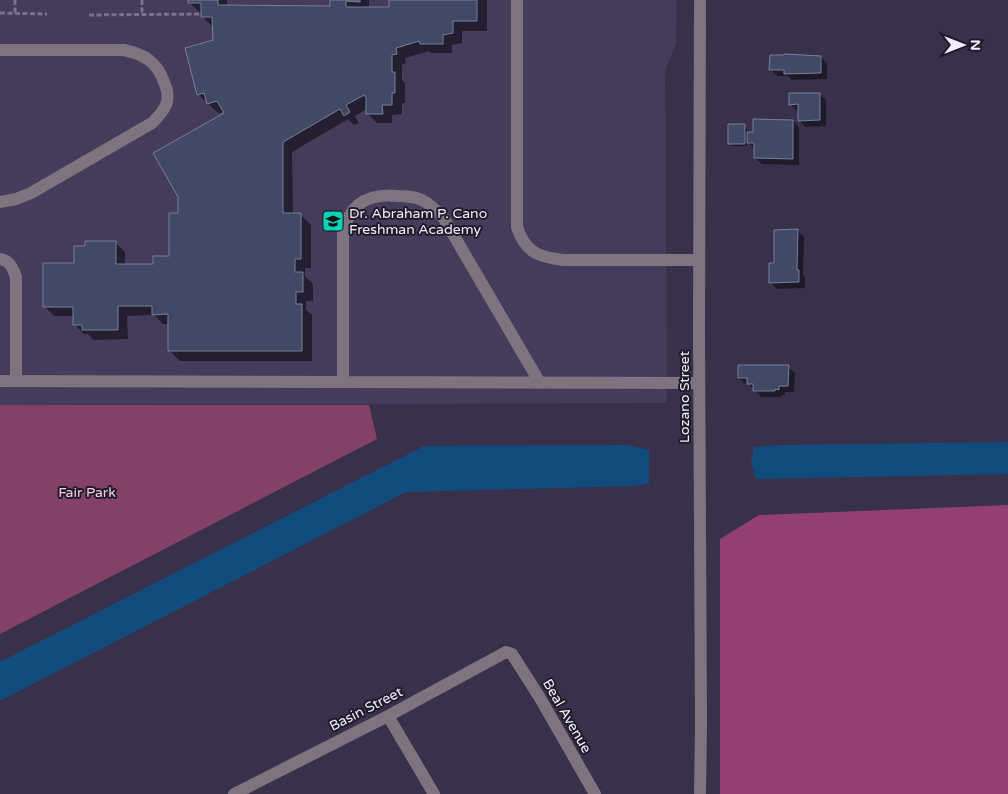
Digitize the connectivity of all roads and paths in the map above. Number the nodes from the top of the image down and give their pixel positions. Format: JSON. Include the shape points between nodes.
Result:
{"nodes":[{"id":1,"x":15,"y":0,"type":"edge"},
{"id":2,"x":142,"y":0,"type":"edge"},
{"id":3,"x":517,"y":0,"type":"edge"},
{"id":4,"x":700,"y":0,"type":"edge"},
{"id":5,"x":0,"y":13,"type":"edge"},
{"id":6,"x":15,"y":14,"type":"junction"},
{"id":7,"x":47,"y":14,"type":"dead end"},
{"id":8,"x":142,"y":14,"type":"junction"},
{"id":9,"x":202,"y":14,"type":"dead end"},
{"id":10,"x":89,"y":15,"type":"dead end"},
{"id":11,"x":0,"y":50,"type":"edge"},
{"id":12,"x":0,"y":202,"type":"edge"},
{"id":13,"x":0,"y":259,"type":"edge"},
{"id":14,"x":699,"y":260,"type":"junction"},
{"id":15,"x":0,"y":382,"type":"edge"},
{"id":16,"x":16,"y":382,"type":"junction"},
{"id":17,"x":343,"y":382,"type":"junction"},
{"id":18,"x":540,"y":382,"type":"junction"},
{"id":19,"x":699,"y":383,"type":"junction"},
{"id":20,"x":512,"y":654,"type":"joint"},
{"id":21,"x":388,"y":716,"type":"junction"},
{"id":22,"x":234,"y":794,"type":"edge"},
{"id":23,"x":434,"y":794,"type":"edge"},
{"id":24,"x":595,"y":794,"type":"edge"},
{"id":25,"x":700,"y":794,"type":"edge"}],
"edges":[{"from":1,"to":6,"type":"path"},
{"from":2,"to":8,"type":"path"},
{"from":3,"to":14,"type":"street","via":[[517,227],[525,245],[535,253],[563,260]]},
{"from":4,"to":14,"type":"street","name":"Lozano Street"},
{"from":5,"to":6,"type":"path"},
{"from":6,"to":7,"type":"path"},
{"from":8,"to":9,"type":"path"},
{"from":8,"to":10,"type":"path"},
{"from":11,"to":12,"type":"street","via":[[138,52],[152,60],[167,89],[167,102],[152,123],[31,193]]},
{"from":13,"to":16,"type":"street","via":[[11,265],[16,277]]},
{"from":14,"to":19,"type":"street","name":"Lozano Street"},
{"from":15,"to":16,"type":"street"},
{"from":16,"to":17,"type":"street"},
{"from":17,"to":18,"type":"street"},
{"from":17,"to":18,"type":"street","via":[[343,234],[346,221],[365,200],[391,195],[421,200],[443,217]]},
{"from":18,"to":19,"type":"street"},
{"from":19,"to":25,"type":"street","name":"Lozano Street"},
{"from":20,"to":21,"type":"street","name":"Basin Street","via":[[506,652]]},
{"from":20,"to":24,"type":"street","name":"Beal Avenue"},
{"from":21,"to":22,"type":"street","name":"Basin Street"},
{"from":21,"to":23,"type":"street"}]}
